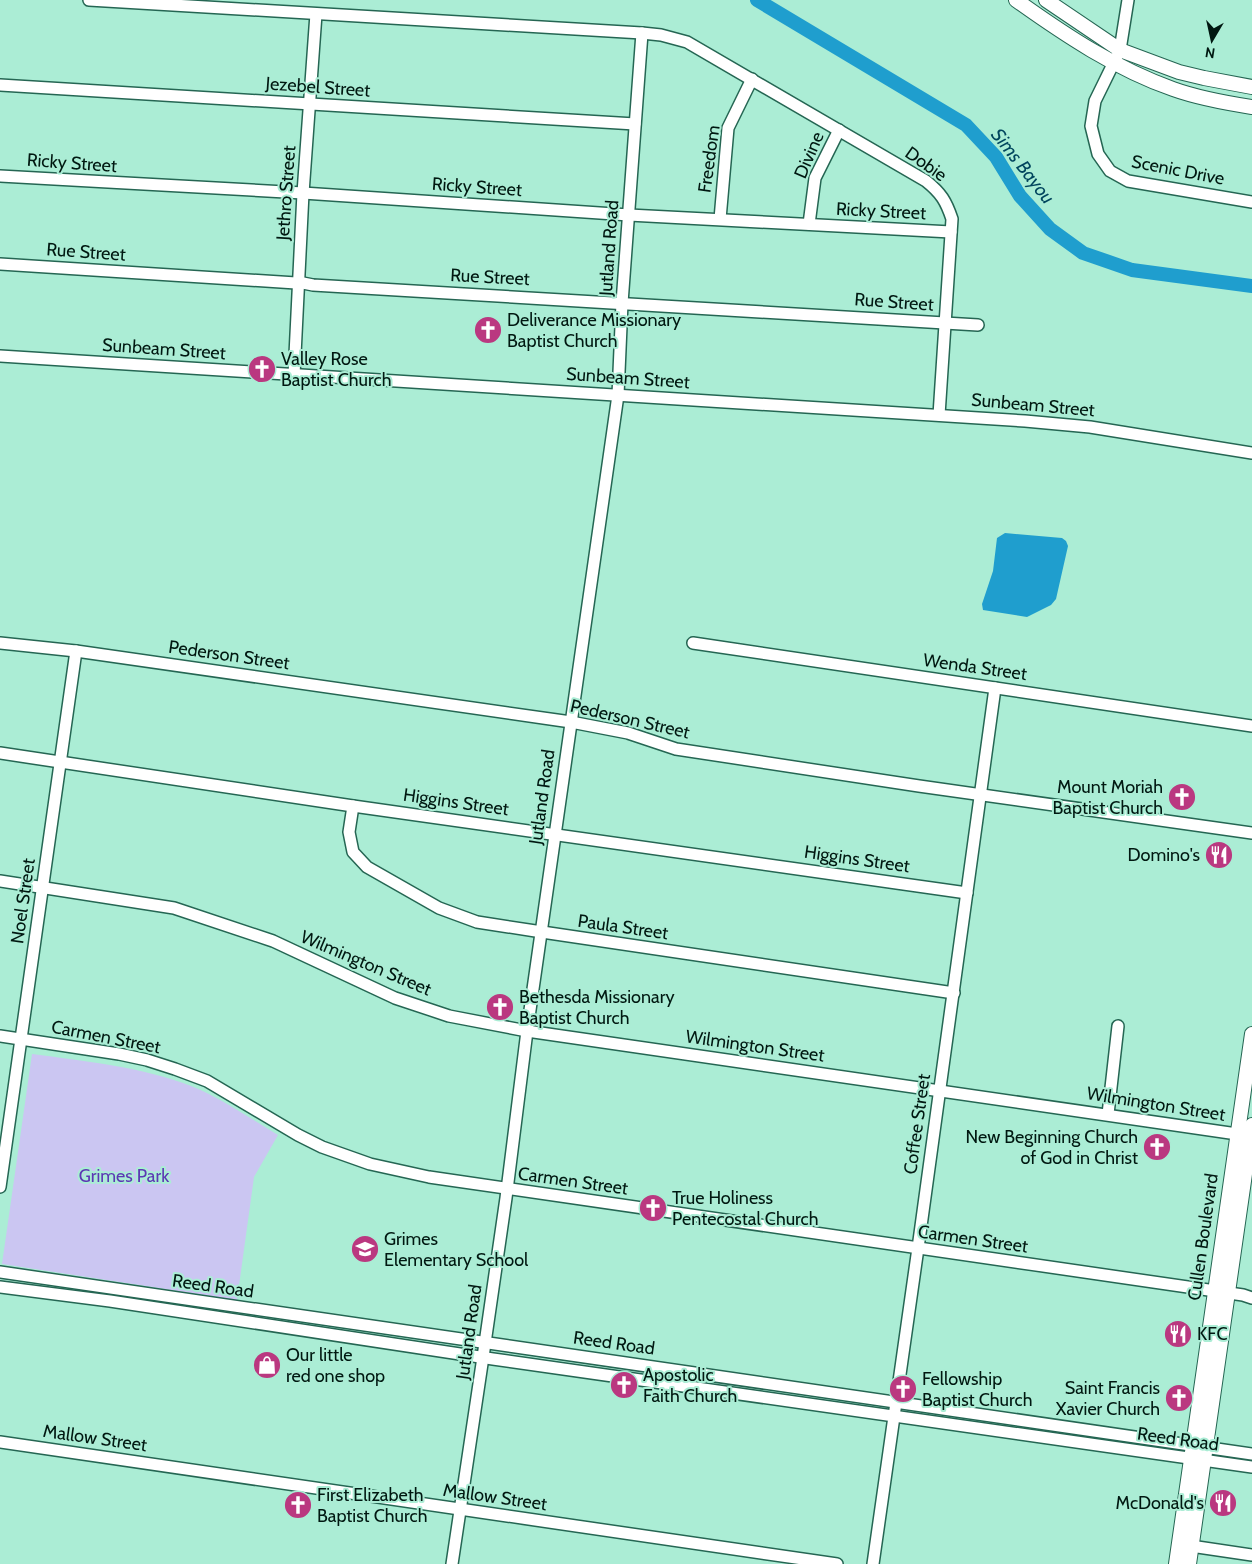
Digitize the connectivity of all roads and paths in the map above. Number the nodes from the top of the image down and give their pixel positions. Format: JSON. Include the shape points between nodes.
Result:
{"nodes":[{"id":1,"x":89,"y":0,"type":"edge"},
{"id":2,"x":1016,"y":0,"type":"edge"},
{"id":3,"x":1046,"y":0,"type":"edge"},
{"id":4,"x":1128,"y":0,"type":"edge"},
{"id":5,"x":184,"y":2,"type":"edge"},
{"id":6,"x":316,"y":14,"type":"junction"},
{"id":7,"x":642,"y":33,"type":"junction"},
{"id":8,"x":1120,"y":50,"type":"junction"},
{"id":9,"x":1114,"y":63,"type":"junction"},
{"id":10,"x":752,"y":79,"type":"junction"},
{"id":11,"x":0,"y":85,"type":"edge"},
{"id":12,"x":1249,"y":87,"type":"edge"},
{"id":13,"x":310,"y":104,"type":"junction"},
{"id":14,"x":1247,"y":106,"type":"edge"},
{"id":15,"x":635,"y":124,"type":"junction"},
{"id":16,"x":839,"y":130,"type":"junction"},
{"id":17,"x":0,"y":176,"type":"edge"},
{"id":18,"x":303,"y":193,"type":"junction"},
{"id":19,"x":1252,"y":202,"type":"edge"},
{"id":20,"x":629,"y":215,"type":"junction"},
{"id":21,"x":720,"y":219,"type":"junction"},
{"id":22,"x":809,"y":224,"type":"junction"},
{"id":23,"x":951,"y":232,"type":"junction"},
{"id":24,"x":0,"y":264,"type":"edge"},
{"id":25,"x":298,"y":282,"type":"junction"},
{"id":26,"x":622,"y":303,"type":"junction"},
{"id":27,"x":946,"y":323,"type":"junction"},
{"id":28,"x":978,"y":325,"type":"dead end"},
{"id":29,"x":0,"y":356,"type":"edge"},
{"id":30,"x":294,"y":375,"type":"junction"},
{"id":31,"x":618,"y":395,"type":"junction"},
{"id":32,"x":939,"y":415,"type":"junction"},
{"id":33,"x":1252,"y":453,"type":"edge"},
{"id":34,"x":0,"y":643,"type":"edge"},
{"id":35,"x":693,"y":643,"type":"dead end"},
{"id":36,"x":76,"y":651,"type":"junction"},
{"id":37,"x":995,"y":688,"type":"junction"},
{"id":38,"x":571,"y":722,"type":"junction"},
{"id":39,"x":1252,"y":726,"type":"edge"},
{"id":40,"x":0,"y":753,"type":"edge"},
{"id":41,"x":60,"y":762,"type":"junction"},
{"id":42,"x":980,"y":794,"type":"junction"},
{"id":43,"x":353,"y":806,"type":"junction"},
{"id":44,"x":1252,"y":833,"type":"edge"},
{"id":45,"x":555,"y":834,"type":"junction"},
{"id":46,"x":0,"y":880,"type":"edge"},
{"id":47,"x":42,"y":887,"type":"junction"},
{"id":48,"x":966,"y":893,"type":"junction"},
{"id":49,"x":542,"y":932,"type":"junction"},
{"id":50,"x":954,"y":993,"type":"junction"},
{"id":51,"x":1118,"y":1026,"type":"dead end"},
{"id":52,"x":527,"y":1031,"type":"junction"},
{"id":53,"x":1252,"y":1034,"type":"edge"},
{"id":54,"x":0,"y":1036,"type":"edge"},
{"id":55,"x":21,"y":1040,"type":"junction"},
{"id":56,"x":939,"y":1090,"type":"junction"},
{"id":57,"x":1108,"y":1114,"type":"junction"},
{"id":58,"x":1252,"y":1125,"type":"edge"},
{"id":59,"x":1237,"y":1134,"type":"junction"},
{"id":60,"x":1251,"y":1146,"type":"edge"},
{"id":61,"x":0,"y":1186,"type":"edge"},
{"id":62,"x":506,"y":1189,"type":"junction"},
{"id":63,"x":918,"y":1248,"type":"junction"},
{"id":64,"x":0,"y":1272,"type":"edge"},
{"id":65,"x":0,"y":1287,"type":"edge"},
{"id":66,"x":112,"y":1289,"type":"junction"},
{"id":67,"x":1221,"y":1292,"type":"junction"},
{"id":68,"x":1252,"y":1298,"type":"edge"},
{"id":69,"x":110,"y":1301,"type":"junction"},
{"id":70,"x":256,"y":1310,"type":"junction"},
{"id":71,"x":254,"y":1323,"type":"junction"},
{"id":72,"x":356,"y":1325,"type":"junction"},
{"id":73,"x":354,"y":1338,"type":"junction"},
{"id":74,"x":485,"y":1342,"type":"junction"},
{"id":75,"x":484,"y":1357,"type":"junction"},
{"id":76,"x":606,"y":1360,"type":"junction"},
{"id":77,"x":604,"y":1374,"type":"junction"},
{"id":78,"x":740,"y":1379,"type":"junction"},
{"id":79,"x":737,"y":1393,"type":"junction"},
{"id":80,"x":896,"y":1403,"type":"junction"},
{"id":81,"x":895,"y":1416,"type":"junction"},
{"id":82,"x":1073,"y":1428,"type":"junction"},
{"id":83,"x":1071,"y":1441,"type":"junction"},
{"id":84,"x":0,"y":1442,"type":"edge"},
{"id":85,"x":1199,"y":1453,"type":"junction"},
{"id":86,"x":1252,"y":1454,"type":"edge"},
{"id":87,"x":1252,"y":1467,"type":"edge"},
{"id":88,"x":460,"y":1510,"type":"junction"},
{"id":89,"x":1185,"y":1545,"type":"junction"},
{"id":90,"x":1252,"y":1555,"type":"edge"},
{"id":91,"x":452,"y":1564,"type":"edge"},
{"id":92,"x":837,"y":1564,"type":"edge"},
{"id":93,"x":873,"y":1564,"type":"edge"},
{"id":94,"x":1176,"y":1564,"type":"edge"},
{"id":95,"x":1189,"y":1564,"type":"edge"}],
"edges":[{"from":1,"to":5,"type":"street","name":"Dobie"},
{"from":2,"to":9,"type":"main road","via":[[1053,27]]},
{"from":3,"to":8,"type":"main road"},
{"from":4,"to":8,"type":"street","name":"Scenic Drive"},
{"from":5,"to":6,"type":"street","name":"Dobie"},
{"from":6,"to":7,"type":"street","name":"Dobie"},
{"from":6,"to":13,"type":"street","name":"Jethro Street"},
{"from":7,"to":10,"type":"street","name":"Dobie","via":[[687,42]]},
{"from":7,"to":15,"type":"street","name":"Jutland Road"},
{"from":8,"to":9,"type":"street","name":"Scenic Drive"},
{"from":8,"to":12,"type":"main road","via":[[1180,72]]},
{"from":9,"to":14,"type":"main road","via":[[1175,90]]},
{"from":9,"to":19,"type":"street","name":"Scenic Drive","via":[[1095,102],[1091,126],[1098,154],[1110,171],[1128,181]]},
{"from":10,"to":16,"type":"street","name":"Dobie"},
{"from":10,"to":21,"type":"street","name":"Freedom","via":[[728,128]]},
{"from":11,"to":13,"type":"street","name":"Jezebel Street"},
{"from":12,"to":14,"type":"main road"},
{"from":13,"to":15,"type":"street","name":"Jezebel Street"},
{"from":13,"to":18,"type":"street","name":"Jethro Street"},
{"from":15,"to":20,"type":"street","name":"Jutland Road"},
{"from":16,"to":22,"type":"street","name":"Divine","via":[[815,178]]},
{"from":16,"to":23,"type":"street","name":"Dobie","via":[[938,190],[952,219]]},
{"from":17,"to":18,"type":"street","name":"Ricky Street"},
{"from":18,"to":20,"type":"street","name":"Ricky Street"},
{"from":18,"to":25,"type":"street","name":"Jethro Street"},
{"from":20,"to":21,"type":"street","name":"Ricky Street"},
{"from":20,"to":26,"type":"street","name":"Jutland Road"},
{"from":21,"to":22,"type":"street","name":"Ricky Street"},
{"from":22,"to":23,"type":"street","name":"Ricky Street"},
{"from":23,"to":27,"type":"street","name":"Dobie"},
{"from":24,"to":25,"type":"street","name":"Rue Street"},
{"from":25,"to":26,"type":"street","name":"Rue Street"},
{"from":25,"to":30,"type":"street","name":"Jethro Street"},
{"from":26,"to":27,"type":"street","name":"Rue Street"},
{"from":26,"to":31,"type":"street","name":"Jutland Road"},
{"from":27,"to":28,"type":"street","name":"Rue Street"},
{"from":27,"to":32,"type":"street","name":"Dobie"},
{"from":29,"to":30,"type":"street","name":"Sunbeam Street"},
{"from":30,"to":31,"type":"street","name":"Sunbeam Street"},
{"from":31,"to":32,"type":"street","name":"Sunbeam Street"},
{"from":31,"to":38,"type":"street","name":"Jutland Road"},
{"from":32,"to":33,"type":"street","name":"Sunbeam Street","via":[[1090,427]]},
{"from":34,"to":36,"type":"street","name":"Pederson Street"},
{"from":35,"to":37,"type":"street","name":"Wenda Street"},
{"from":36,"to":38,"type":"street","name":"Pederson Street"},
{"from":36,"to":41,"type":"street","name":"Noel Street"},
{"from":37,"to":39,"type":"street","name":"Wenda Street"},
{"from":37,"to":42,"type":"street","name":"Coffee Street"},
{"from":38,"to":42,"type":"street","name":"Pederson Street","via":[[628,733],[676,749]]},
{"from":38,"to":45,"type":"street","name":"Jutland Road"},
{"from":40,"to":41,"type":"street","name":"Higgins Street"},
{"from":41,"to":43,"type":"street","name":"Higgins Street"},
{"from":41,"to":47,"type":"street","name":"Noel Street"},
{"from":42,"to":44,"type":"street","name":"Pederson Street"},
{"from":42,"to":48,"type":"street","name":"Coffee Street"},
{"from":43,"to":45,"type":"street","name":"Higgins Street"},
{"from":43,"to":49,"type":"street","name":"Paula Street","via":[[349,832],[353,852],[367,866],[439,908],[477,922]]},
{"from":45,"to":48,"type":"street","name":"Higgins Street"},
{"from":45,"to":49,"type":"street","name":"Jutland Road"},
{"from":46,"to":47,"type":"street","name":"Wilmington Street"},
{"from":47,"to":52,"type":"street","name":"Wilmington Street","via":[[174,908],[273,941],[395,998],[449,1016]]},
{"from":47,"to":55,"type":"street","name":"Noel Street"},
{"from":48,"to":50,"type":"street","name":"Coffee Street"},
{"from":49,"to":50,"type":"street","name":"Paula Street"},
{"from":49,"to":52,"type":"street","name":"Jutland Road"},
{"from":50,"to":56,"type":"street","name":"Coffee Street"},
{"from":51,"to":57,"type":"street"},
{"from":52,"to":56,"type":"street","name":"Wilmington Street"},
{"from":52,"to":62,"type":"street","name":"Jutland Road"},
{"from":53,"to":59,"type":"main road","name":"Cullen Boulevard"},
{"from":54,"to":55,"type":"street","name":"Carmen Street"},
{"from":55,"to":61,"type":"street","name":"Noel Street"},
{"from":55,"to":62,"type":"street","name":"Carmen Street","via":[[147,1060],[207,1081],[298,1135],[344,1156],[430,1178]]},
{"from":56,"to":57,"type":"street","name":"Wilmington Street"},
{"from":56,"to":63,"type":"street","name":"Coffee Street"},
{"from":57,"to":59,"type":"street","name":"Wilmington Street"},
{"from":58,"to":60,"type":"main road","name":"Cullen Boulevard"},
{"from":59,"to":60,"type":"street","name":"Wilmington Street"},
{"from":59,"to":67,"type":"main road","name":"Cullen Boulevard"},
{"from":60,"to":67,"type":"main road","name":"Cullen Boulevard"},
{"from":62,"to":63,"type":"street","name":"Carmen Street"},
{"from":62,"to":74,"type":"street","name":"Jutland Road"},
{"from":63,"to":67,"type":"street","name":"Carmen Street"},
{"from":63,"to":80,"type":"street","name":"Coffee Street"},
{"from":64,"to":66,"type":"street","name":"Reed Road"},
{"from":65,"to":69,"type":"street","name":"Reed Road"},
{"from":66,"to":69,"type":"street"},
{"from":66,"to":70,"type":"street","name":"Reed Road"},
{"from":67,"to":68,"type":"street","name":"Carmen Street"},
{"from":67,"to":85,"type":"main road","name":"Cullen Boulevard"},
{"from":69,"to":71,"type":"street","name":"Reed Road"},
{"from":70,"to":71,"type":"street"},
{"from":70,"to":72,"type":"street","name":"Reed Road"},
{"from":71,"to":73,"type":"street","name":"Reed Road"},
{"from":72,"to":73,"type":"street"},
{"from":72,"to":74,"type":"street","name":"Reed Road"},
{"from":73,"to":75,"type":"street","name":"Reed Road"},
{"from":74,"to":75,"type":"street","name":"Jutland Road"},
{"from":74,"to":76,"type":"street","name":"Reed Road"},
{"from":75,"to":77,"type":"street","name":"Reed Road"},
{"from":75,"to":88,"type":"street","name":"Jutland Road"},
{"from":76,"to":77,"type":"street"},
{"from":76,"to":78,"type":"street","name":"Reed Road"},
{"from":77,"to":79,"type":"street","name":"Reed Road"},
{"from":78,"to":79,"type":"street"},
{"from":78,"to":80,"type":"street","name":"Reed Road"},
{"from":79,"to":81,"type":"street","name":"Reed Road"},
{"from":80,"to":81,"type":"street","name":"Coffee Street"},
{"from":80,"to":82,"type":"street","name":"Reed Road"},
{"from":81,"to":83,"type":"street","name":"Reed Road"},
{"from":81,"to":93,"type":"street","name":"Coffee Street"},
{"from":82,"to":83,"type":"street"},
{"from":82,"to":85,"type":"street","name":"Reed Road"},
{"from":83,"to":85,"type":"street","name":"Reed Road"},
{"from":84,"to":88,"type":"street","name":"Mallow Street"},
{"from":85,"to":86,"type":"street","name":"Reed Road"},
{"from":85,"to":87,"type":"street","name":"Reed Road"},
{"from":85,"to":89,"type":"main road","name":"Cullen Boulevard","via":[[1199,1489]]},
{"from":88,"to":91,"type":"street","name":"Jutland Road"},
{"from":88,"to":92,"type":"street","name":"Mallow Street"},
{"from":89,"to":90,"type":"street"},
{"from":89,"to":94,"type":"main road","name":"Cullen Boulevard"},
{"from":89,"to":95,"type":"main road","name":"Cullen Boulevard"}]}
